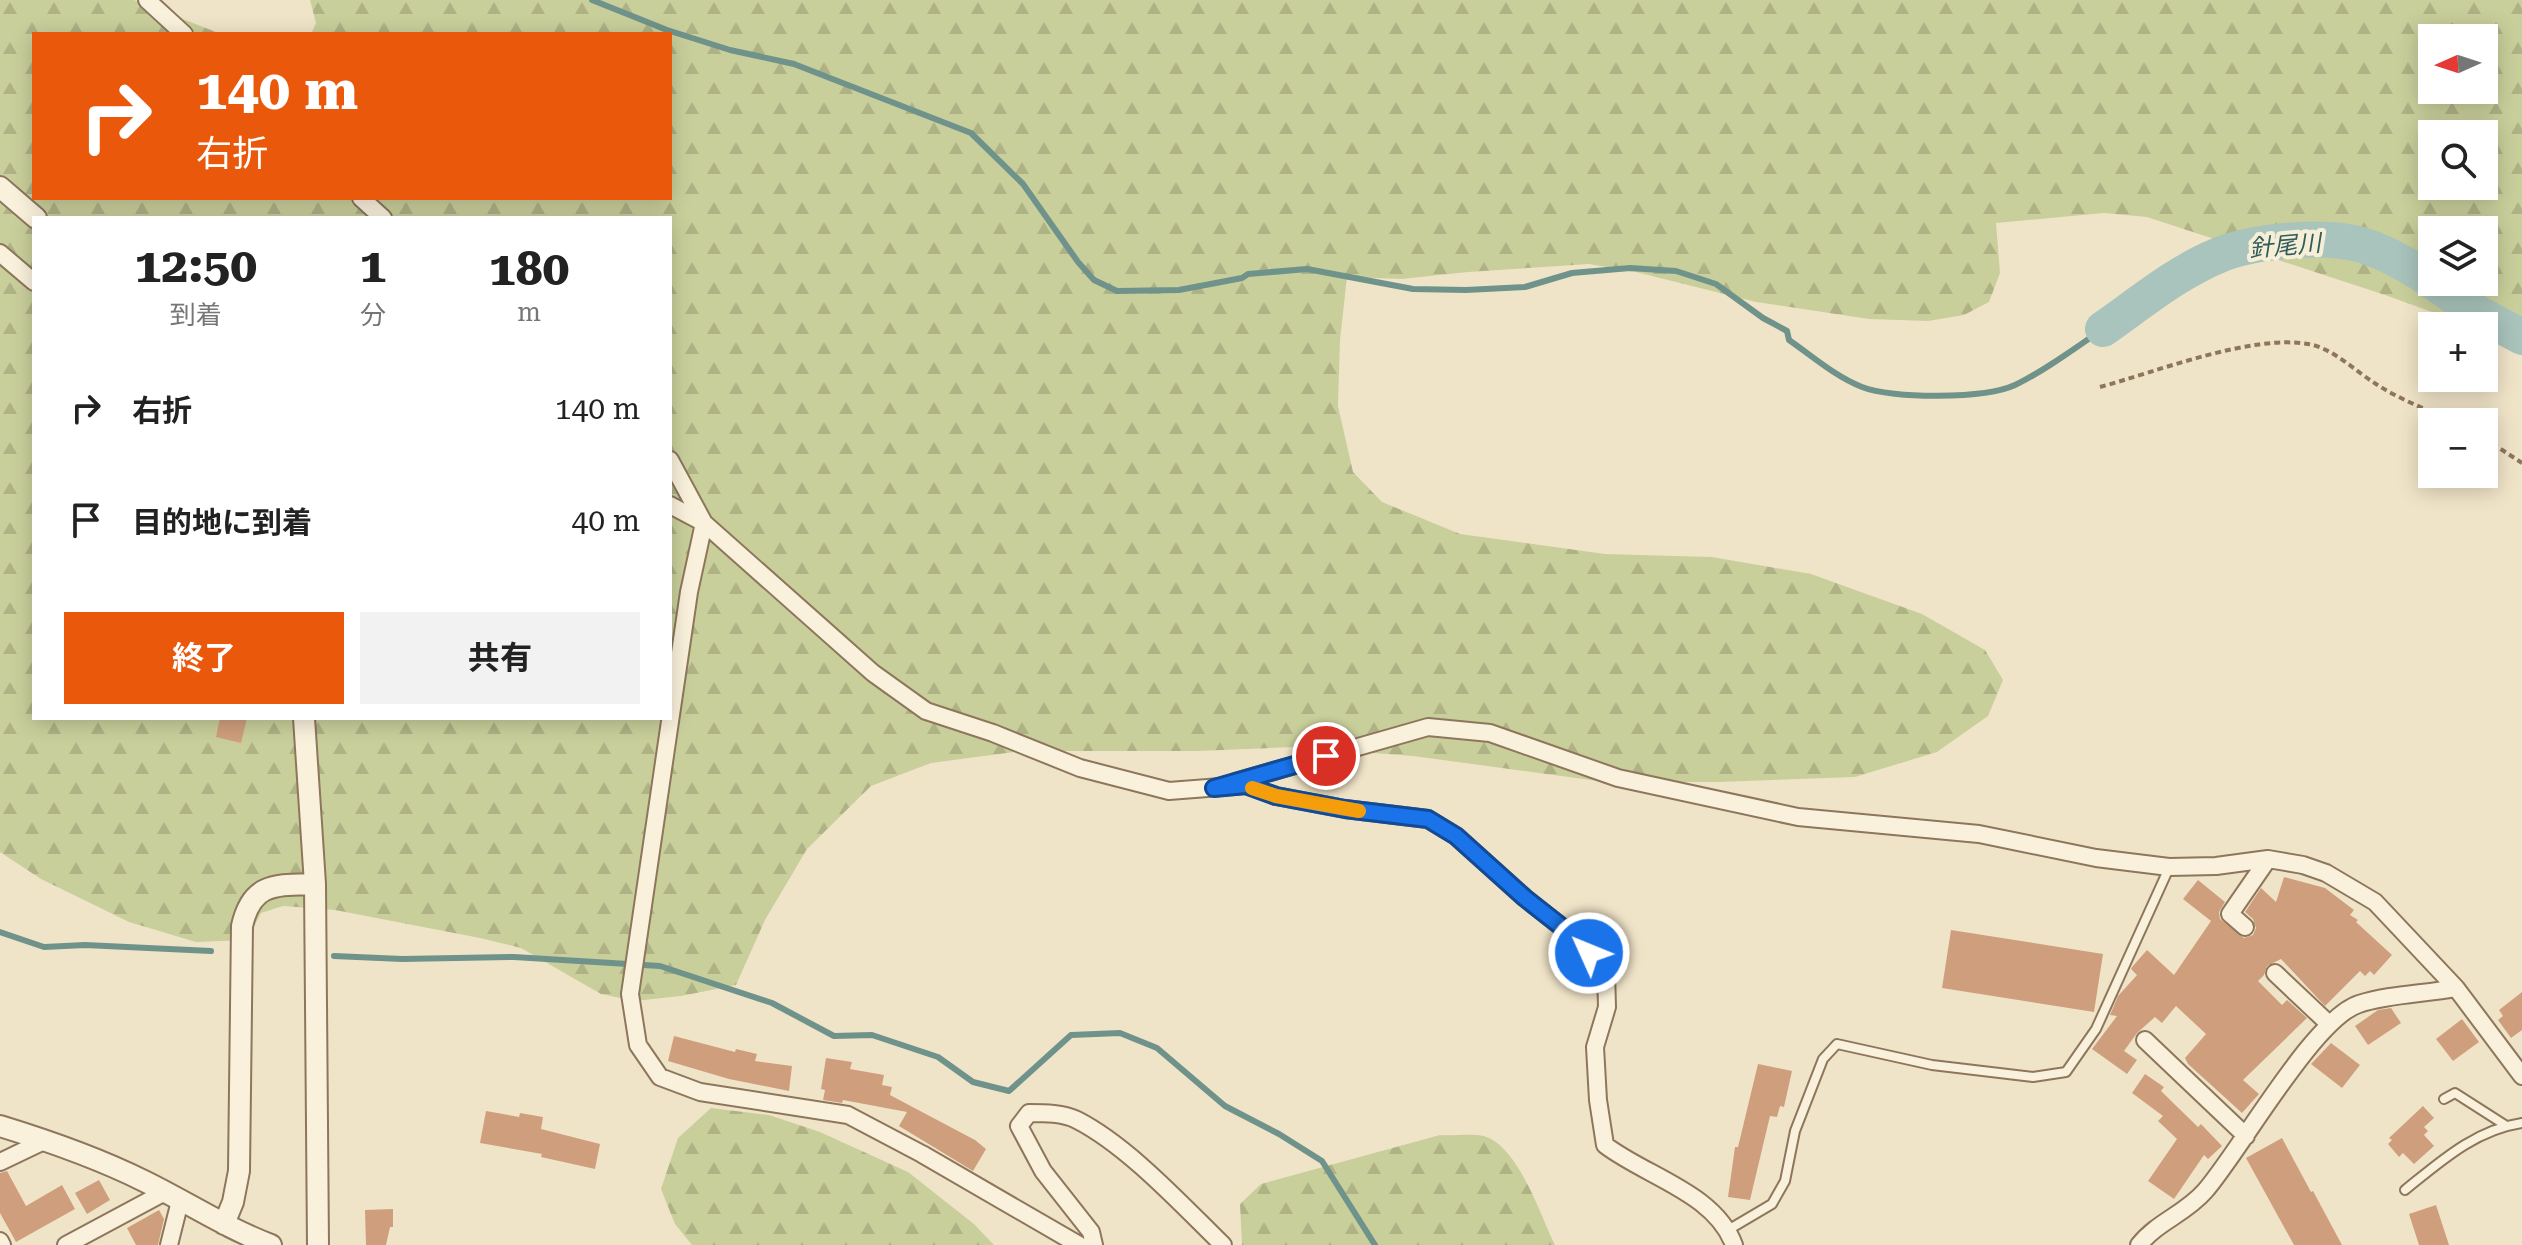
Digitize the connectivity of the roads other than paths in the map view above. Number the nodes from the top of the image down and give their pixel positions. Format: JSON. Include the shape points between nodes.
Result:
{"nodes":[{"id":1,"x":147,"y":0,"type":"edge"},
{"id":2,"x":182,"y":32,"type":"edge"},
{"id":3,"x":0,"y":187,"type":"edge"},
{"id":4,"x":363,"y":200,"type":"edge"},
{"id":5,"x":34,"y":216,"type":"edge"},
{"id":6,"x":381,"y":216,"type":"edge"},
{"id":7,"x":0,"y":253,"type":"edge"},
{"id":8,"x":32,"y":280,"type":"edge"},
{"id":9,"x":672,"y":464,"type":"edge"},
{"id":10,"x":672,"y":506,"type":"edge"},
{"id":11,"x":704,"y":523,"type":"junction"},
{"id":12,"x":672,"y":707,"type":"edge"},
{"id":13,"x":304,"y":720,"type":"edge"},
{"id":14,"x":670,"y":720,"type":"edge"},
{"id":15,"x":1214,"y":788,"type":"junction"},
{"id":16,"x":2268,"y":859,"type":"junction"},
{"id":17,"x":2169,"y":867,"type":"junction"},
{"id":18,"x":315,"y":884,"type":"junction"},
{"id":19,"x":2245,"y":927,"type":"dead end"},
{"id":20,"x":2275,"y":973,"type":"dead end"},
{"id":21,"x":2456,"y":988,"type":"junction"},
{"id":22,"x":2329,"y":1024,"type":"junction"},
{"id":23,"x":2145,"y":1040,"type":"dead end"},
{"id":24,"x":2522,"y":1076,"type":"edge"},
{"id":25,"x":2444,"y":1099,"type":"dead end"},
{"id":26,"x":2522,"y":1123,"type":"edge"},
{"id":27,"x":2505,"y":1125,"type":"junction"},
{"id":28,"x":0,"y":1126,"type":"edge"},
{"id":29,"x":2246,"y":1136,"type":"junction"},
{"id":30,"x":46,"y":1140,"type":"junction"},
{"id":31,"x":0,"y":1162,"type":"edge"},
{"id":32,"x":2405,"y":1190,"type":"dead end"},
{"id":33,"x":173,"y":1197,"type":"junction"},
{"id":34,"x":224,"y":1224,"type":"junction"},
{"id":35,"x":1731,"y":1237,"type":"edge"},
{"id":36,"x":66,"y":1245,"type":"edge"},
{"id":37,"x":169,"y":1245,"type":"edge"},
{"id":38,"x":271,"y":1245,"type":"edge"},
{"id":39,"x":318,"y":1245,"type":"edge"},
{"id":40,"x":1079,"y":1245,"type":"edge"},
{"id":41,"x":1094,"y":1245,"type":"edge"},
{"id":42,"x":1223,"y":1245,"type":"edge"},
{"id":43,"x":2139,"y":1245,"type":"edge"}],
"edges":[{"from":1,"to":2,"type":"street"},
{"from":3,"to":5,"type":"street"},
{"from":4,"to":6,"type":"street"},
{"from":7,"to":8,"type":"street"},
{"from":9,"to":11,"type":"street"},
{"from":10,"to":11,"type":"street"},
{"from":11,"to":12,"type":"street"},
{"from":11,"to":15,"type":"street","via":[[873,673],[926,711],[1080,768],[1169,791]]},
{"from":13,"to":18,"type":"street"},
{"from":14,"to":40,"type":"street","via":[[630,994],[638,1045],[660,1077],[700,1092],[848,1115]]},
{"from":15,"to":17,"type":"street","via":[[1428,727],[1490,733],[1618,778],[1798,817],[1979,834]]},
{"from":15,"to":35,"type":"street","via":[[1246,785],[1345,809],[1428,819],[1456,836],[1572,935],[1606,972],[1607,1007],[1595,1047],[1605,1145],[1714,1211]]},
{"from":16,"to":17,"type":"street"},
{"from":16,"to":19,"type":"street","via":[[2230,914]]},
{"from":16,"to":21,"type":"street","via":[[2326,873],[2375,902]]},
{"from":17,"to":35,"type":"lane","via":[[2096,1029],[2066,1072],[2033,1077],[1932,1065],[1837,1044],[1823,1059],[1795,1131],[1785,1181],[1772,1204]]},
{"from":18,"to":34,"type":"street","via":[[275,885],[246,908],[239,1171]]},
{"from":18,"to":39,"type":"street"},
{"from":20,"to":22,"type":"street"},
{"from":21,"to":22,"type":"street","via":[[2356,1004]]},
{"from":21,"to":24,"type":"street"},
{"from":22,"to":29,"type":"street"},
{"from":23,"to":29,"type":"street"},
{"from":25,"to":27,"type":"lane","via":[[2455,1093]]},
{"from":26,"to":27,"type":"lane"},
{"from":27,"to":32,"type":"lane","via":[[2473,1138]]},
{"from":28,"to":30,"type":"street"},
{"from":29,"to":43,"type":"street","via":[[2185,1212],[2150,1231]]},
{"from":30,"to":31,"type":"street"},
{"from":30,"to":33,"type":"street"},
{"from":33,"to":34,"type":"street"},
{"from":33,"to":36,"type":"street"},
{"from":33,"to":37,"type":"street"},
{"from":34,"to":38,"type":"street"},
{"from":41,"to":42,"type":"street","via":[[1091,1232],[1043,1171],[1019,1126],[1029,1113],[1075,1119],[1112,1143]]}]}
